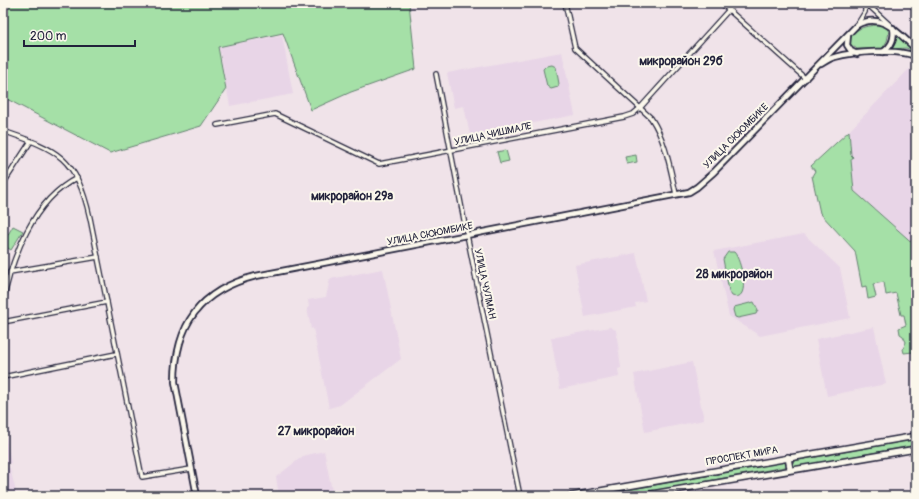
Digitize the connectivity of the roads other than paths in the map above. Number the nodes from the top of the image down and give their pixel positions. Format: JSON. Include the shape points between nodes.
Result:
{"nodes":[{"id":1,"x":565,"y":3,"type":"edge"},
{"id":2,"x":721,"y":3,"type":"edge"},
{"id":3,"x":735,"y":3,"type":"edge"},
{"id":4,"x":866,"y":3,"type":"edge"},
{"id":5,"x":729,"y":10,"type":"junction"},
{"id":6,"x":857,"y":25,"type":"junction"},
{"id":7,"x":892,"y":27,"type":"junction"},
{"id":8,"x":850,"y":32,"type":"junction"},
{"id":9,"x":916,"y":49,"type":"edge"},
{"id":10,"x":881,"y":52,"type":"junction"},
{"id":11,"x":857,"y":54,"type":"junction"},
{"id":12,"x":916,"y":57,"type":"edge"},
{"id":13,"x":817,"y":67,"type":"junction"},
{"id":14,"x":436,"y":74,"type":"dead end"},
{"id":15,"x":806,"y":79,"type":"junction"},
{"id":16,"x":640,"y":108,"type":"junction"},
{"id":17,"x":217,"y":125,"type":"dead end"},
{"id":18,"x":3,"y":131,"type":"edge"},
{"id":19,"x":31,"y":141,"type":"junction"},
{"id":20,"x":450,"y":151,"type":"junction"},
{"id":21,"x":77,"y":178,"type":"junction"},
{"id":22,"x":3,"y":184,"type":"edge"},
{"id":23,"x":676,"y":194,"type":"junction"},
{"id":24,"x":467,"y":236,"type":"junction"},
{"id":25,"x":98,"y":257,"type":"junction"},
{"id":26,"x":10,"y":272,"type":"junction"},
{"id":27,"x":3,"y":302,"type":"edge"},
{"id":28,"x":107,"y":302,"type":"junction"},
{"id":29,"x":3,"y":322,"type":"edge"},
{"id":30,"x":116,"y":354,"type":"junction"},
{"id":31,"x":3,"y":377,"type":"edge"},
{"id":32,"x":916,"y":436,"type":"edge"},
{"id":33,"x":916,"y":449,"type":"edge"},
{"id":34,"x":788,"y":457,"type":"junction"},
{"id":35,"x":192,"y":469,"type":"junction"},
{"id":36,"x":790,"y":469,"type":"junction"},
{"id":37,"x":197,"y":496,"type":"edge"},
{"id":38,"x":520,"y":496,"type":"edge"},
{"id":39,"x":571,"y":496,"type":"edge"},
{"id":40,"x":640,"y":496,"type":"edge"}],
"edges":[{"from":1,"to":16,"type":"street","via":[[575,48]]},
{"from":2,"to":5,"type":"street"},
{"from":3,"to":5,"type":"street","name":"УЛИЦА ЧИШМАЛЕ"},
{"from":4,"to":6,"type":"street","via":[[867,9]]},
{"from":4,"to":7,"type":"street"},
{"from":5,"to":15,"type":"street"},
{"from":5,"to":16,"type":"street","name":"УЛИЦА ЧИШМАЛЕ"},
{"from":6,"to":7,"type":"street","via":[[874,20]]},
{"from":6,"to":8,"type":"street"},
{"from":7,"to":9,"type":"street"},
{"from":7,"to":10,"type":"street","via":[[891,45]]},
{"from":8,"to":11,"type":"street","via":[[847,45]]},
{"from":8,"to":13,"type":"street","name":"УЛИЦА СЮЮМБИКЕ"},
{"from":10,"to":11,"type":"street"},
{"from":10,"to":12,"type":"street","via":[[906,53]]},
{"from":11,"to":13,"type":"street","via":[[835,57]]},
{"from":13,"to":15,"type":"street","name":"УЛИЦА СЮЮМБИКЕ"},
{"from":14,"to":20,"type":"street","name":"УЛИЦА ЧУЛМАН"},
{"from":15,"to":23,"type":"street","name":"УЛИЦА СЮЮМБИКЕ","via":[[697,187],[689,192]]},
{"from":16,"to":20,"type":"street","name":"УЛИЦА ЧИШМАЛЕ","via":[[624,117]]},
{"from":16,"to":23,"type":"street","via":[[652,118],[662,137]]},
{"from":17,"to":20,"type":"street","name":"УЛИЦА ЧИШМАЛЕ","via":[[275,114],[379,164]]},
{"from":18,"to":19,"type":"street"},
{"from":19,"to":21,"type":"street","via":[[47,147],[60,157]]},
{"from":19,"to":22,"type":"street"},
{"from":20,"to":24,"type":"street","name":"УЛИЦА ЧУЛМАН"},
{"from":21,"to":25,"type":"street","via":[[86,202]]},
{"from":21,"to":26,"type":"street","via":[[59,191],[32,222]]},
{"from":23,"to":24,"type":"street","name":"УЛИЦА СЮЮМБИКЕ"},
{"from":24,"to":35,"type":"street","name":"УЛИЦА СЮЮМБИКЕ","via":[[256,276],[210,297],[182,332],[175,364],[175,382]]},
{"from":24,"to":38,"type":"street","name":"УЛИЦА ЧУЛМАН"},
{"from":25,"to":26,"type":"street"},
{"from":25,"to":28,"type":"street"},
{"from":26,"to":27,"type":"street"},
{"from":28,"to":29,"type":"street"},
{"from":28,"to":30,"type":"street"},
{"from":30,"to":31,"type":"street"},
{"from":30,"to":35,"type":"street","via":[[142,477]]},
{"from":32,"to":34,"type":"main road","name":"ПРОСПЕКТ МИРА"},
{"from":33,"to":36,"type":"main road"},
{"from":34,"to":36,"type":"main road"},
{"from":34,"to":39,"type":"main road","name":"ПРОСПЕКТ МИРА"},
{"from":35,"to":37,"type":"street","name":"УЛИЦА СЮЮМБИКЕ"},
{"from":36,"to":40,"type":"main road"}]}
